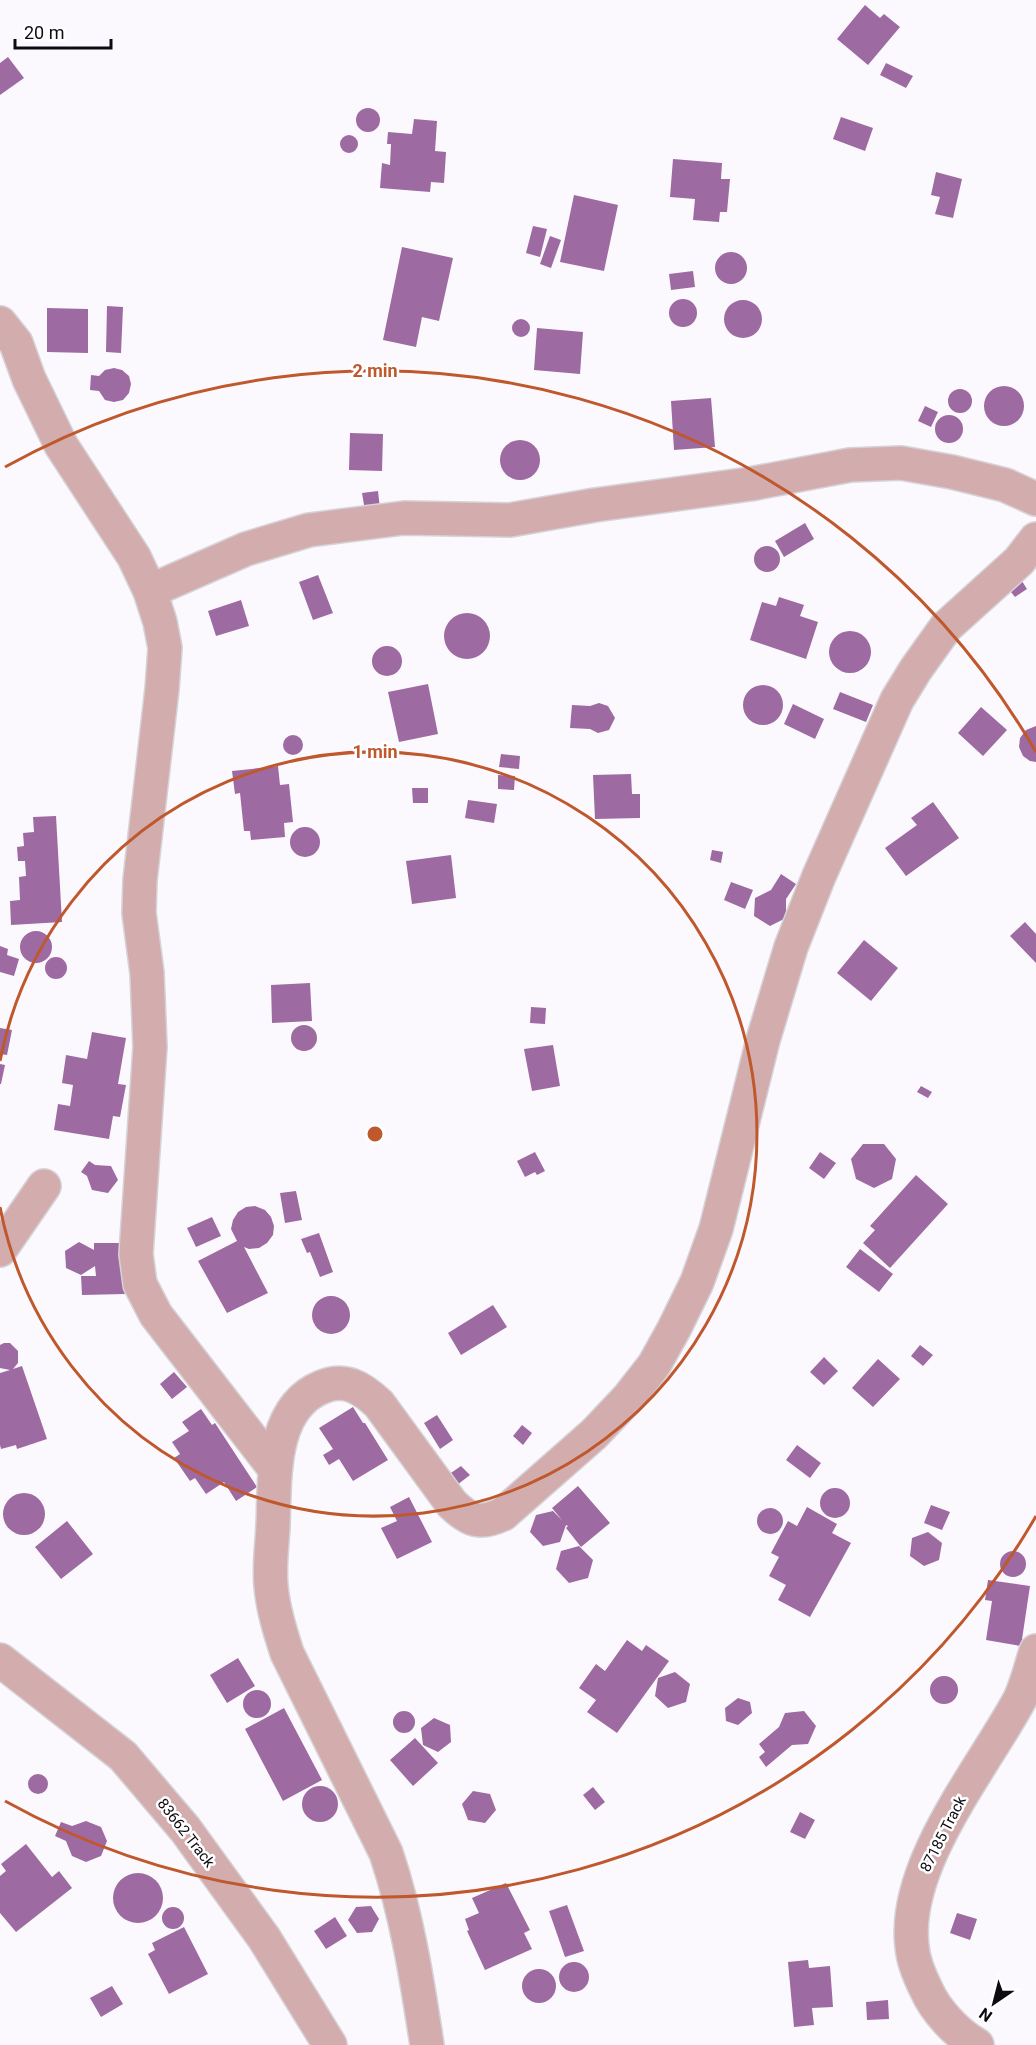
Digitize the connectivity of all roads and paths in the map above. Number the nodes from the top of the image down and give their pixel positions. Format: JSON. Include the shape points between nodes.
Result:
{"nodes":[{"id":1,"x":0,"y":323,"type":"edge"},
{"id":2,"x":1036,"y":499,"type":"edge"},
{"id":3,"x":1036,"y":539,"type":"edge"},
{"id":4,"x":150,"y":591,"type":"junction"},
{"id":5,"x":44,"y":1186,"type":"dead end"},
{"id":6,"x":0,"y":1250,"type":"edge"},
{"id":7,"x":275,"y":1469,"type":"junction"},
{"id":8,"x":1036,"y":1651,"type":"edge"},
{"id":9,"x":0,"y":1660,"type":"edge"},
{"id":10,"x":330,"y":2045,"type":"edge"},
{"id":11,"x":427,"y":2045,"type":"edge"},
{"id":12,"x":977,"y":2045,"type":"edge"}],
"edges":[{"from":1,"to":4,"type":"street","via":[[16,343],[61,445],[134,557]]},
{"from":2,"to":4,"type":"street","via":[[1005,485],[952,472],[901,463],[850,465],[510,520],[404,518],[309,530],[246,549]]},
{"from":3,"to":7,"type":"street","via":[[1019,561],[946,627],[897,700],[791,947],[763,1040],[716,1229],[697,1282],[654,1365],[629,1397],[512,1507],[489,1521],[465,1516],[452,1504],[379,1404],[354,1385],[338,1382],[301,1400],[285,1425]]},
{"from":4,"to":7,"type":"street","via":[[165,648],[140,880],[150,1047],[136,1254],[140,1284],[156,1315]]},
{"from":5,"to":6,"type":"street"},
{"from":7,"to":11,"type":"street","via":[[271,1585],[277,1622],[287,1653],[386,1853],[398,1887]]},
{"from":8,"to":12,"type":"street","name":"87185 Track","via":[[1021,1696],[928,1857],[913,1914],[911,1945],[916,1970],[932,2004]]},
{"from":9,"to":10,"type":"street","name":"83662 Track","via":[[123,1756],[184,1829],[264,1938]]}]}
